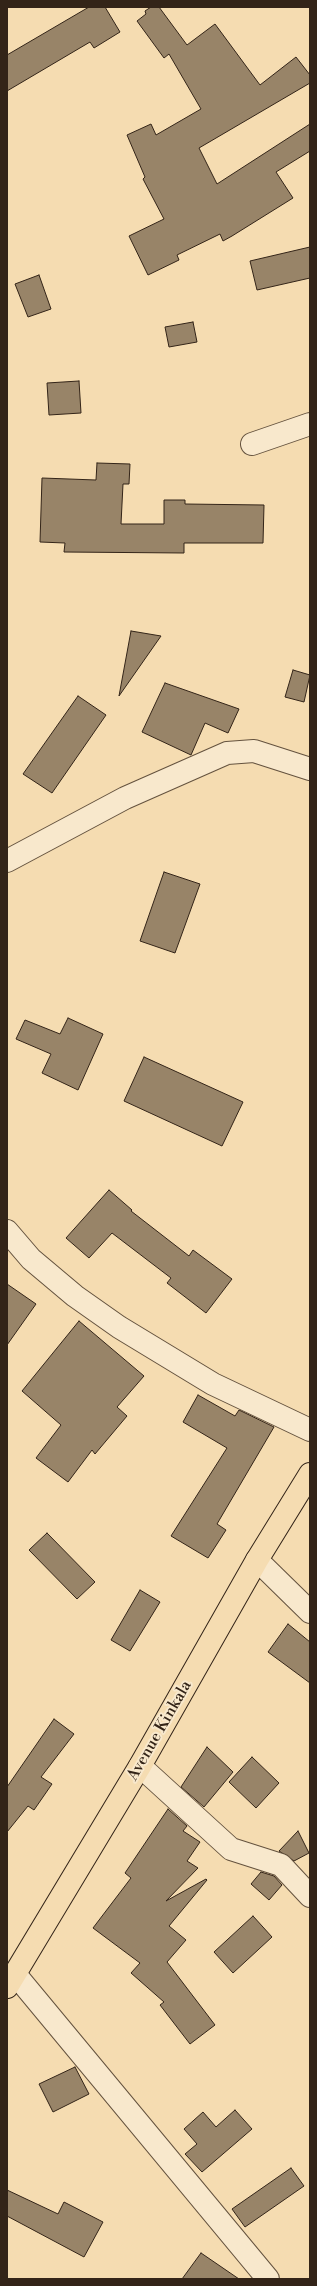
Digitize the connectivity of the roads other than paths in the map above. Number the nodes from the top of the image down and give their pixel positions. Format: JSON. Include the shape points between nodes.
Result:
{"nodes":[{"id":1,"x":310,"y":424,"type":"edge"},
{"id":2,"x":252,"y":444,"type":"dead end"},
{"id":3,"x":310,"y":769,"type":"edge"},
{"id":4,"x":7,"y":860,"type":"edge"},
{"id":5,"x":7,"y":1231,"type":"edge"},
{"id":6,"x":310,"y":1430,"type":"edge"},
{"id":7,"x":310,"y":1474,"type":"edge"},
{"id":8,"x":257,"y":1560,"type":"junction"},
{"id":9,"x":310,"y":1612,"type":"edge"},
{"id":10,"x":140,"y":1766,"type":"junction"},
{"id":11,"x":310,"y":1896,"type":"edge"},
{"id":12,"x":11,"y":1981,"type":"edge"},
{"id":13,"x":268,"y":2279,"type":"edge"}],
"edges":[{"from":1,"to":2,"type":"street"},
{"from":3,"to":4,"type":"street","via":[[254,751],[227,753],[125,798]]},
{"from":5,"to":6,"type":"street","via":[[31,1259],[75,1296],[119,1326],[213,1384]]},
{"from":7,"to":8,"type":"main road","name":"Avenue Kinkala"},
{"from":8,"to":9,"type":"street"},
{"from":8,"to":10,"type":"main road","name":"Avenue Kinkala"},
{"from":10,"to":11,"type":"street","via":[[231,1848],[281,1865]]},
{"from":10,"to":12,"type":"main road","name":"Avenue Kinkala"},
{"from":12,"to":13,"type":"street"}]}
